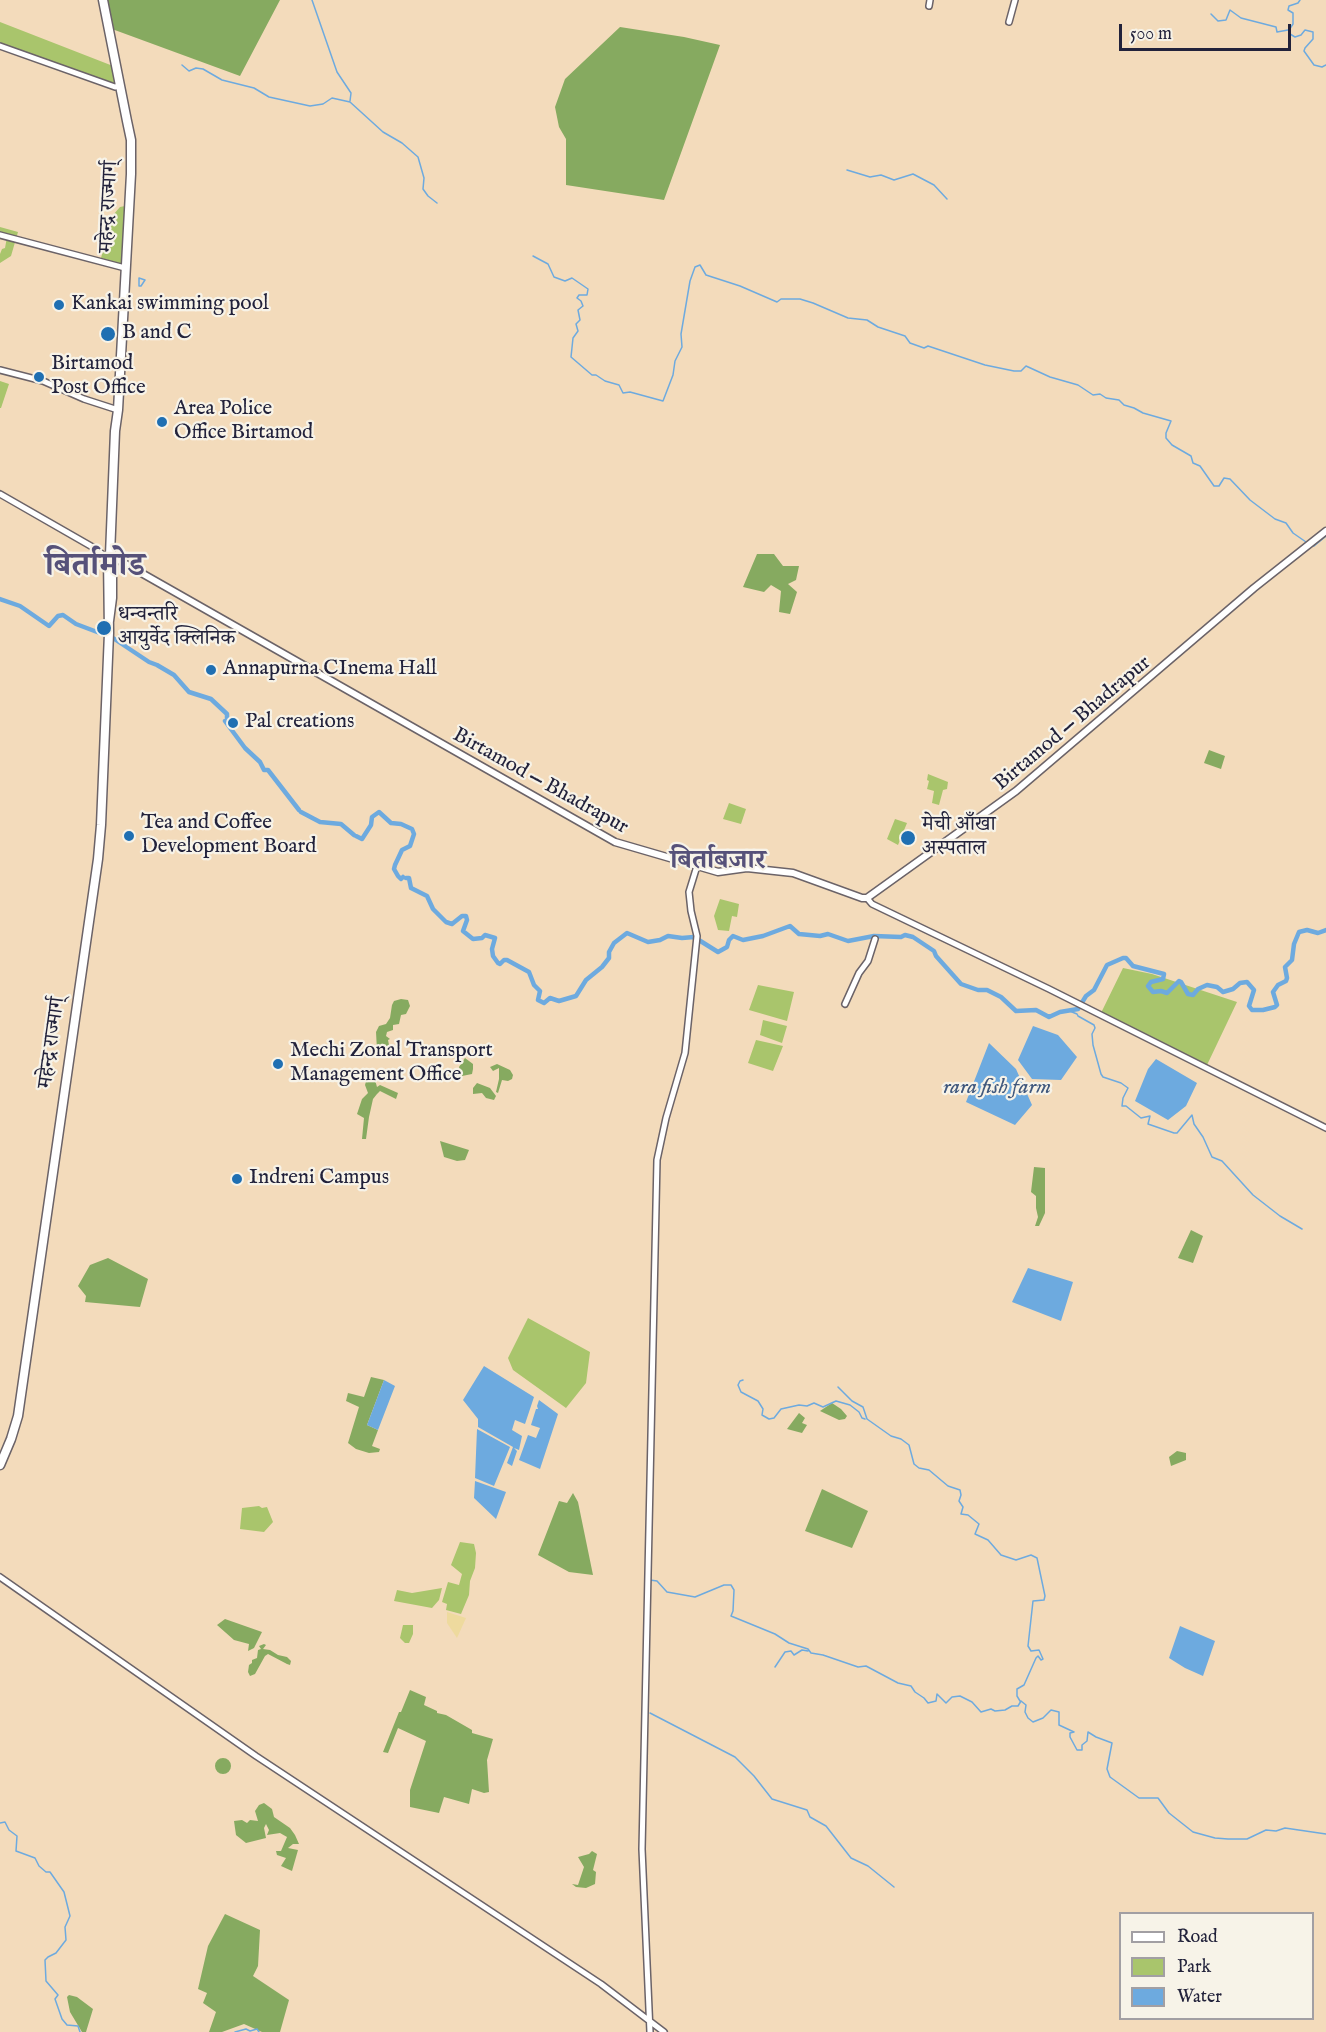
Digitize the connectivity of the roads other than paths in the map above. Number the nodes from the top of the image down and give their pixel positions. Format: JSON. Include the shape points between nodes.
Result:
{"nodes":[{"id":1,"x":103,"y":0,"type":"edge"},
{"id":2,"x":1015,"y":0,"type":"edge"},
{"id":3,"x":1009,"y":22,"type":"dead end"},
{"id":4,"x":0,"y":46,"type":"edge"},
{"id":5,"x":120,"y":86,"type":"junction"},
{"id":6,"x":0,"y":235,"type":"edge"},
{"id":7,"x":125,"y":268,"type":"junction"},
{"id":8,"x":0,"y":370,"type":"edge"},
{"id":9,"x":117,"y":414,"type":"junction"},
{"id":10,"x":0,"y":494,"type":"edge"},
{"id":11,"x":1326,"y":531,"type":"edge"},
{"id":12,"x":110,"y":557,"type":"junction"},
{"id":13,"x":696,"y":868,"type":"junction"},
{"id":14,"x":868,"y":899,"type":"junction"},
{"id":15,"x":875,"y":939,"type":"dead end"},
{"id":16,"x":845,"y":1004,"type":"dead end"},
{"id":17,"x":1326,"y":1128,"type":"edge"},
{"id":18,"x":0,"y":1465,"type":"edge"},
{"id":19,"x":0,"y":1577,"type":"edge"},
{"id":20,"x":650,"y":2020,"type":"junction"},
{"id":21,"x":650,"y":2032,"type":"edge"},
{"id":22,"x":664,"y":2032,"type":"edge"}],
"edges":[{"from":1,"to":5,"type":"highway","name":"महेन्द्र राज्मार्ग्"},
{"from":2,"to":3,"type":"street"},
{"from":4,"to":5,"type":"street"},
{"from":5,"to":7,"type":"highway","name":"महेन्द्र राज्मार्ग्","via":[[131,163]]},
{"from":6,"to":7,"type":"street"},
{"from":7,"to":9,"type":"highway","name":"महेन्द्र राज्मार्ग्"},
{"from":8,"to":9,"type":"street","via":[[43,381]]},
{"from":9,"to":12,"type":"highway","name":"महेन्द्र राज्मार्ग्"},
{"from":10,"to":12,"type":"street"},
{"from":11,"to":14,"type":"main road","name":"Birtamod — Bhadrapur","via":[[1003,802]]},
{"from":12,"to":13,"type":"main road","name":"Birtamod — Bhadrapur","via":[[615,842]]},
{"from":12,"to":18,"type":"highway","name":"महेन्द्र राज्मार्ग्","via":[[98,859],[18,1416]]},
{"from":13,"to":14,"type":"main road","name":"Birtamod — Bhadrapur","via":[[718,872],[757,868]]},
{"from":13,"to":20,"type":"street","via":[[689,892],[696,937],[685,1054],[657,1160],[642,1849]]},
{"from":14,"to":17,"type":"street"},
{"from":15,"to":16,"type":"street"},
{"from":19,"to":20,"type":"street","via":[[256,1756]]},
{"from":20,"to":21,"type":"street"},
{"from":20,"to":22,"type":"street"}]}
